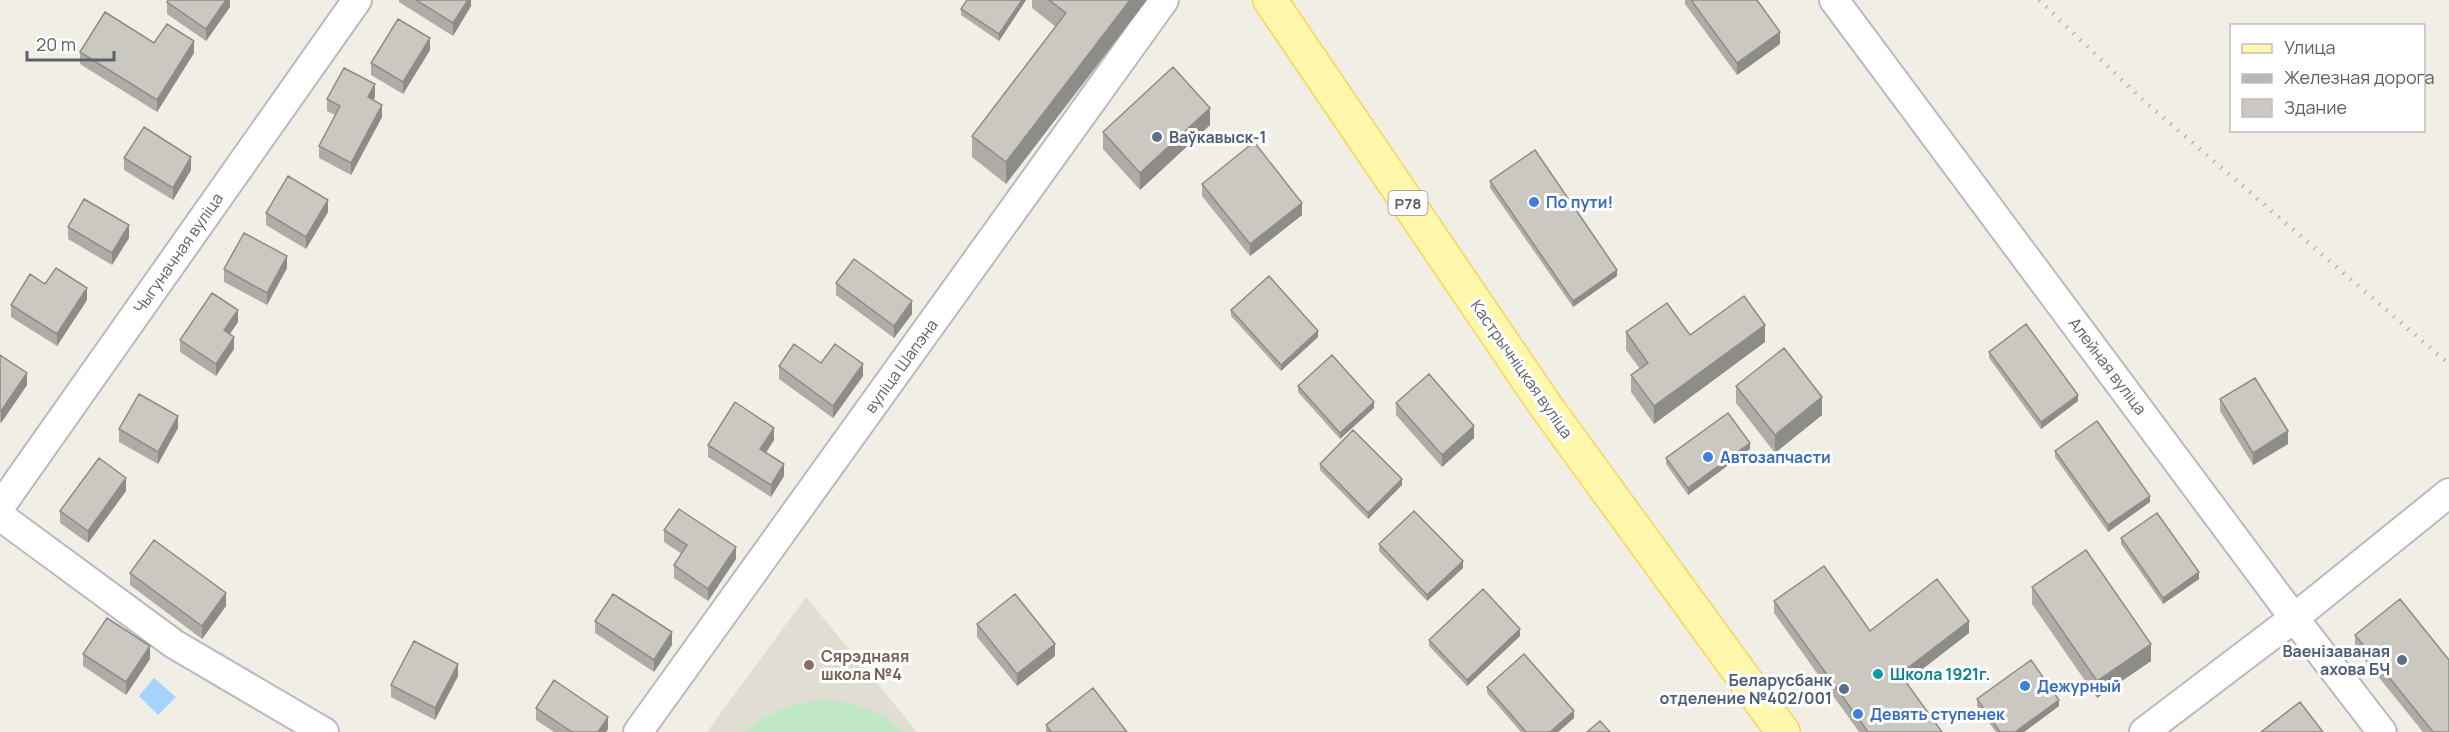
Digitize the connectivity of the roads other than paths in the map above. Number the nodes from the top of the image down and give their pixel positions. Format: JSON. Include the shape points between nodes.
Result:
{"nodes":[{"id":1,"x":357,"y":0,"type":"edge"},
{"id":2,"x":1164,"y":0,"type":"edge"},
{"id":3,"x":1270,"y":0,"type":"edge"},
{"id":4,"x":1834,"y":0,"type":"edge"},
{"id":5,"x":2449,"y":493,"type":"edge"},
{"id":6,"x":0,"y":507,"type":"edge"},
{"id":7,"x":0,"y":516,"type":"edge"},
{"id":8,"x":2294,"y":618,"type":"junction"},
{"id":9,"x":324,"y":732,"type":"edge"},
{"id":10,"x":638,"y":732,"type":"edge"},
{"id":11,"x":1783,"y":732,"type":"edge"},
{"id":12,"x":2144,"y":732,"type":"edge"},
{"id":13,"x":2382,"y":732,"type":"edge"}],
"edges":[{"from":1,"to":6,"type":"street","name":"Чыгуначная вуліца"},
{"from":2,"to":10,"type":"street","name":"вуліца Шапэна"},
{"from":3,"to":11,"type":"main road","name":"Кастрычніцкая вуліца","number":"Р78","via":[[1545,405]]},
{"from":4,"to":8,"type":"street","name":"Алейная вуліца"},
{"from":5,"to":8,"type":"street"},
{"from":7,"to":9,"type":"street","via":[[174,644]]},
{"from":8,"to":12,"type":"street"},
{"from":8,"to":13,"type":"street","name":"Алейная вуліца"}]}
